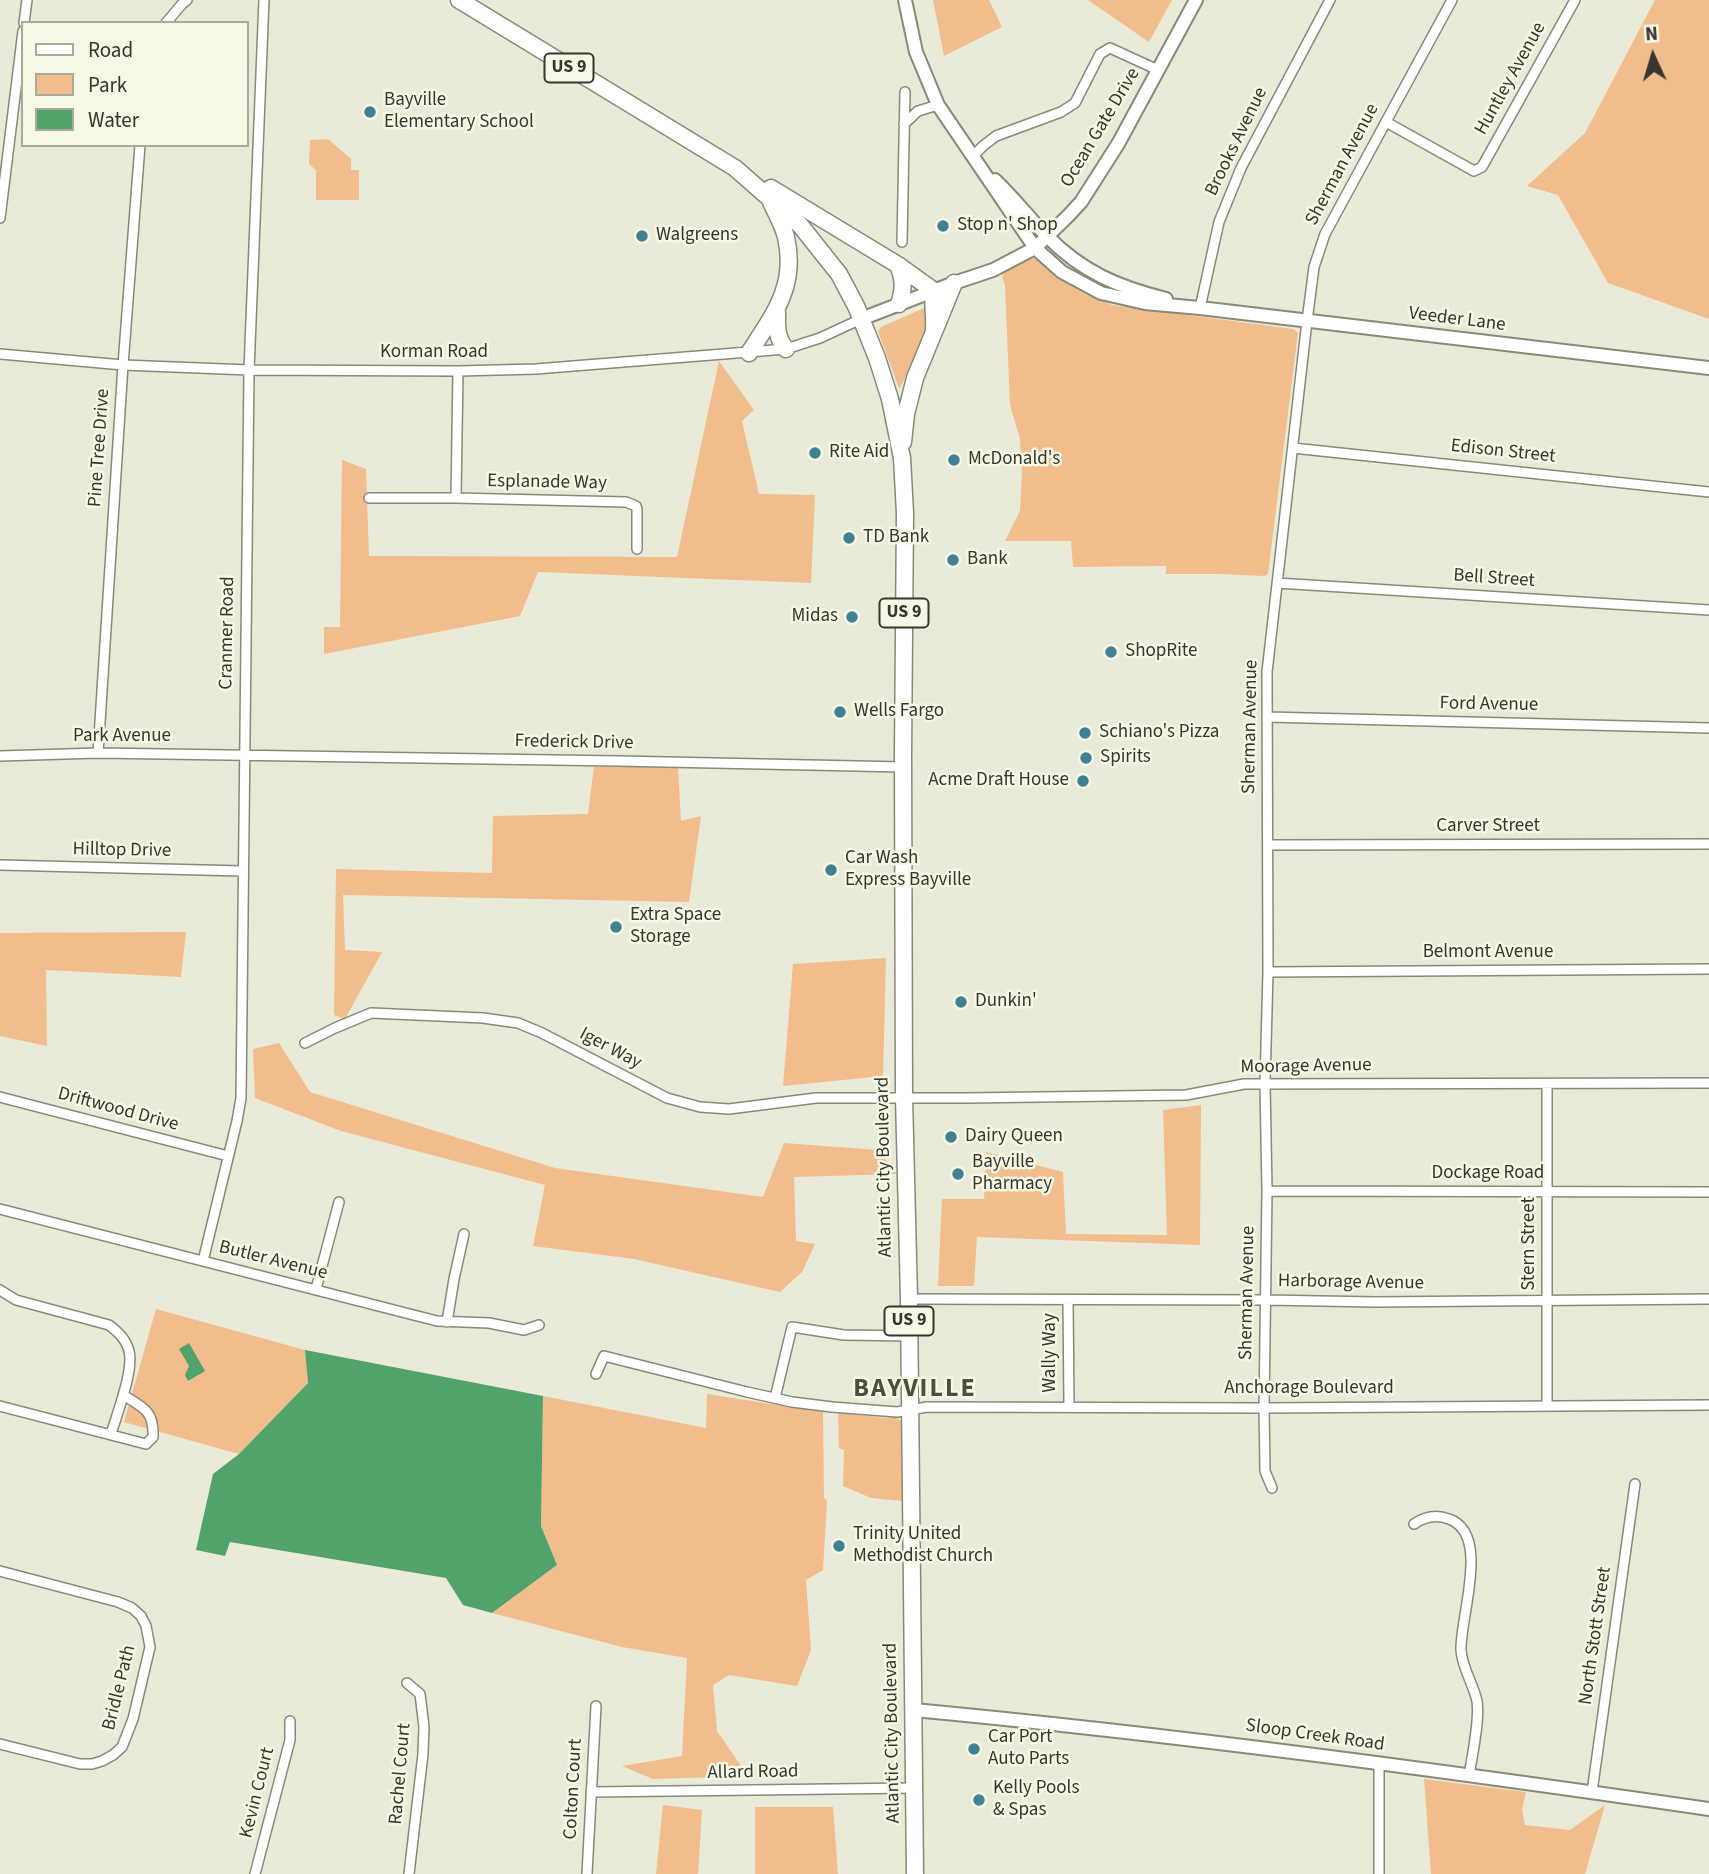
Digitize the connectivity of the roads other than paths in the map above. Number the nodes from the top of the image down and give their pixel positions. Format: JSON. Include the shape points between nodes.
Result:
{"nodes":[{"id":1,"x":27,"y":0,"type":"edge"},
{"id":2,"x":187,"y":0,"type":"edge"},
{"id":3,"x":264,"y":0,"type":"edge"},
{"id":4,"x":458,"y":0,"type":"edge"},
{"id":5,"x":905,"y":0,"type":"edge"},
{"id":6,"x":1196,"y":0,"type":"edge"},
{"id":7,"x":1330,"y":0,"type":"edge"},
{"id":8,"x":1452,"y":0,"type":"edge"},
{"id":9,"x":1575,"y":0,"type":"edge"},
{"id":10,"x":24,"y":21,"type":"edge"},
{"id":11,"x":168,"y":21,"type":"edge"},
{"id":12,"x":21,"y":46,"type":"edge"},
{"id":13,"x":1158,"y":70,"type":"junction"},
{"id":14,"x":905,"y":92,"type":"dead end"},
{"id":15,"x":938,"y":105,"type":"junction"},
{"id":16,"x":1387,"y":122,"type":"junction"},
{"id":17,"x":904,"y":124,"type":"junction"},
{"id":18,"x":140,"y":147,"type":"edge"},
{"id":19,"x":976,"y":160,"type":"junction"},
{"id":20,"x":735,"y":168,"type":"junction"},
{"id":21,"x":769,"y":196,"type":"junction"},
{"id":22,"x":0,"y":218,"type":"edge"},
{"id":23,"x":1047,"y":236,"type":"junction"},
{"id":24,"x":902,"y":242,"type":"dead end"},
{"id":25,"x":1035,"y":248,"type":"junction"},
{"id":26,"x":898,"y":265,"type":"junction"},
{"id":27,"x":954,"y":283,"type":"junction"},
{"id":28,"x":934,"y":290,"type":"junction"},
{"id":29,"x":899,"y":304,"type":"junction"},
{"id":30,"x":1200,"y":308,"type":"junction"},
{"id":31,"x":777,"y":309,"type":"junction"},
{"id":32,"x":861,"y":319,"type":"junction"},
{"id":33,"x":1307,"y":321,"type":"junction"},
{"id":34,"x":934,"y":330,"type":"junction"},
{"id":35,"x":786,"y":349,"type":"junction"},
{"id":36,"x":749,"y":353,"type":"junction"},
{"id":37,"x":0,"y":354,"type":"edge"},
{"id":38,"x":123,"y":365,"type":"junction"},
{"id":39,"x":1709,"y":368,"type":"edge"},
{"id":40,"x":249,"y":370,"type":"junction"},
{"id":41,"x":458,"y":371,"type":"junction"},
{"id":42,"x":1293,"y":447,"type":"junction"},
{"id":43,"x":902,"y":458,"type":"junction"},
{"id":44,"x":1709,"y":492,"type":"edge"},
{"id":45,"x":369,"y":498,"type":"dead end"},
{"id":46,"x":456,"y":498,"type":"junction"},
{"id":47,"x":637,"y":549,"type":"dead end"},
{"id":48,"x":1277,"y":583,"type":"junction"},
{"id":49,"x":1709,"y":610,"type":"edge"},
{"id":50,"x":1267,"y":717,"type":"junction"},
{"id":51,"x":1709,"y":728,"type":"edge"},
{"id":52,"x":98,"y":753,"type":"junction"},
{"id":53,"x":244,"y":756,"type":"junction"},
{"id":54,"x":0,"y":757,"type":"edge"},
{"id":55,"x":904,"y":767,"type":"junction"},
{"id":56,"x":1709,"y":844,"type":"edge"},
{"id":57,"x":1268,"y":845,"type":"junction"},
{"id":58,"x":0,"y":866,"type":"edge"},
{"id":59,"x":243,"y":871,"type":"junction"},
{"id":60,"x":1709,"y":969,"type":"edge"},
{"id":61,"x":1268,"y":972,"type":"junction"},
{"id":62,"x":305,"y":1043,"type":"dead end"},
{"id":63,"x":1265,"y":1083,"type":"junction"},
{"id":64,"x":1709,"y":1083,"type":"edge"},
{"id":65,"x":1547,"y":1084,"type":"junction"},
{"id":66,"x":0,"y":1097,"type":"edge"},
{"id":67,"x":904,"y":1097,"type":"junction"},
{"id":68,"x":228,"y":1156,"type":"junction"},
{"id":69,"x":1266,"y":1191,"type":"junction"},
{"id":70,"x":1547,"y":1191,"type":"junction"},
{"id":71,"x":1709,"y":1192,"type":"edge"},
{"id":72,"x":339,"y":1202,"type":"dead end"},
{"id":73,"x":0,"y":1209,"type":"edge"},
{"id":74,"x":464,"y":1234,"type":"dead end"},
{"id":75,"x":203,"y":1261,"type":"junction"},
{"id":76,"x":316,"y":1289,"type":"junction"},
{"id":77,"x":0,"y":1290,"type":"edge"},
{"id":78,"x":909,"y":1299,"type":"junction"},
{"id":79,"x":1709,"y":1299,"type":"edge"},
{"id":80,"x":1068,"y":1300,"type":"junction"},
{"id":81,"x":1266,"y":1300,"type":"junction"},
{"id":82,"x":1547,"y":1300,"type":"junction"},
{"id":83,"x":447,"y":1322,"type":"junction"},
{"id":84,"x":538,"y":1325,"type":"dead end"},
{"id":85,"x":910,"y":1336,"type":"junction"},
{"id":86,"x":596,"y":1374,"type":"dead end"},
{"id":87,"x":123,"y":1395,"type":"junction"},
{"id":88,"x":775,"y":1398,"type":"junction"},
{"id":89,"x":1547,"y":1405,"type":"junction"},
{"id":90,"x":1709,"y":1405,"type":"edge"},
{"id":91,"x":0,"y":1406,"type":"edge"},
{"id":92,"x":1069,"y":1406,"type":"junction"},
{"id":93,"x":1264,"y":1408,"type":"junction"},
{"id":94,"x":910,"y":1409,"type":"junction"},
{"id":95,"x":111,"y":1434,"type":"junction"},
{"id":96,"x":1635,"y":1484,"type":"dead end"},
{"id":97,"x":1272,"y":1488,"type":"dead end"},
{"id":98,"x":1414,"y":1524,"type":"dead end"},
{"id":99,"x":0,"y":1571,"type":"edge"},
{"id":100,"x":407,"y":1683,"type":"dead end"},
{"id":101,"x":596,"y":1706,"type":"dead end"},
{"id":102,"x":914,"y":1710,"type":"junction"},
{"id":103,"x":290,"y":1721,"type":"dead end"},
{"id":104,"x":0,"y":1744,"type":"edge"},
{"id":105,"x":1379,"y":1764,"type":"junction"},
{"id":106,"x":1469,"y":1776,"type":"junction"},
{"id":107,"x":914,"y":1788,"type":"junction"},
{"id":108,"x":591,"y":1792,"type":"junction"},
{"id":109,"x":1592,"y":1792,"type":"junction"},
{"id":110,"x":1709,"y":1809,"type":"edge"},
{"id":111,"x":255,"y":1874,"type":"edge"},
{"id":112,"x":409,"y":1874,"type":"edge"},
{"id":113,"x":587,"y":1874,"type":"edge"},
{"id":114,"x":915,"y":1874,"type":"edge"},
{"id":115,"x":1379,"y":1874,"type":"edge"}],
"edges":[{"from":1,"to":10,"type":"street"},
{"from":2,"to":11,"type":"street"},
{"from":3,"to":40,"type":"street","name":"Cranmer Road"},
{"from":4,"to":20,"type":"highway","number":"US 9"},
{"from":5,"to":15,"type":"street","via":[[916,52]]},
{"from":6,"to":13,"type":"street","name":"Ocean Gate Drive"},
{"from":7,"to":30,"type":"street","name":"Brooks Avenue","via":[[1241,168],[1219,222]]},
{"from":8,"to":16,"type":"street","name":"Sherman Avenue"},
{"from":9,"to":16,"type":"street","name":"Huntley Avenue","via":[[1482,167],[1474,171]]},
{"from":12,"to":22,"type":"street"},
{"from":13,"to":19,"type":"street","via":[[1110,48],[1100,54],[1075,103],[996,136],[982,146]]},
{"from":13,"to":23,"type":"street","name":"Ocean Gate Drive","via":[[1096,180]]},
{"from":14,"to":17,"type":"street"},
{"from":15,"to":17,"type":"street","via":[[918,111]]},
{"from":15,"to":19,"type":"street"},
{"from":16,"to":33,"type":"street","name":"Sherman Avenue","via":[[1325,234],[1314,267]]},
{"from":17,"to":24,"type":"street"},
{"from":18,"to":38,"type":"street","name":"Pine Tree Drive"},
{"from":19,"to":23,"type":"street","name":"Veeder Lane"},
{"from":19,"to":25,"type":"street","name":"Veeder Lane"},
{"from":20,"to":21,"type":"highway","number":"US 9"},
{"from":20,"to":26,"type":"highway"},
{"from":21,"to":31,"type":"highway","via":[[790,258],[788,281]]},
{"from":21,"to":32,"type":"highway","number":"US 9","via":[[826,256]]},
{"from":23,"to":25,"type":"street","name":"Ocean Gate Drive"},
{"from":23,"to":30,"type":"street","name":"Veeder Lane","via":[[1098,276]]},
{"from":25,"to":27,"type":"street","name":"Ocean Gate Drive","via":[[993,270]]},
{"from":25,"to":30,"type":"street","name":"Veeder Lane","via":[[1062,272],[1101,293]]},
{"from":26,"to":28,"type":"highway"},
{"from":26,"to":29,"type":"highway","via":[[904,279]]},
{"from":27,"to":28,"type":"street","name":"Ocean Gate Drive"},
{"from":27,"to":34,"type":"highway"},
{"from":28,"to":29,"type":"street","name":"Ocean Gate Drive"},
{"from":28,"to":34,"type":"highway"},
{"from":29,"to":32,"type":"street","name":"Ocean Gate Drive"},
{"from":30,"to":33,"type":"street","name":"Veeder Lane"},
{"from":31,"to":35,"type":"highway","via":[[779,342]]},
{"from":31,"to":36,"type":"highway"},
{"from":32,"to":35,"type":"street","name":"Korman Road"},
{"from":32,"to":43,"type":"highway","number":"US 9","via":[[890,399]]},
{"from":33,"to":39,"type":"street","name":"Veeder Lane"},
{"from":33,"to":42,"type":"street","name":"Sherman Avenue"},
{"from":34,"to":43,"type":"highway","via":[[909,396]]},
{"from":35,"to":36,"type":"street","name":"Korman Road"},
{"from":36,"to":41,"type":"street","name":"Korman Road"},
{"from":37,"to":38,"type":"street","name":"Korman Road"},
{"from":38,"to":40,"type":"street","name":"Korman Road"},
{"from":38,"to":52,"type":"street","name":"Pine Tree Drive"},
{"from":40,"to":41,"type":"street","name":"Korman Road"},
{"from":40,"to":53,"type":"street","name":"Cranmer Road"},
{"from":41,"to":46,"type":"street"},
{"from":42,"to":44,"type":"street","name":"Edison Street"},
{"from":42,"to":48,"type":"street","name":"Sherman Avenue"},
{"from":43,"to":55,"type":"highway","name":"Atlantic City Boulevard","number":"US 9"},
{"from":45,"to":46,"type":"street","name":"Esplanade Way"},
{"from":46,"to":47,"type":"street","name":"Esplanade Way","via":[[626,502],[637,509]]},
{"from":48,"to":49,"type":"street","name":"Bell Street"},
{"from":48,"to":50,"type":"street","name":"Sherman Avenue","via":[[1266,673]]},
{"from":50,"to":51,"type":"street","name":"Ford Avenue"},
{"from":50,"to":57,"type":"street","name":"Sherman Avenue"},
{"from":52,"to":53,"type":"street","name":"Park Avenue"},
{"from":52,"to":54,"type":"street","name":"Park Avenue"},
{"from":53,"to":55,"type":"street","name":"Frederick Drive"},
{"from":53,"to":59,"type":"street","name":"Cranmer Road"},
{"from":55,"to":67,"type":"highway","name":"Atlantic City Boulevard","number":"US 9"},
{"from":56,"to":57,"type":"street","name":"Carver Street"},
{"from":57,"to":61,"type":"street","name":"Sherman Avenue"},
{"from":58,"to":59,"type":"street","name":"Hilltop Drive"},
{"from":59,"to":68,"type":"street","name":"Cranmer Road","via":[[241,1098]]},
{"from":60,"to":61,"type":"street","name":"Belmont Avenue"},
{"from":61,"to":63,"type":"street","name":"Sherman Avenue"},
{"from":62,"to":67,"type":"street","name":"Iger Way","via":[[371,1013],[483,1018],[518,1023],[542,1033],[686,1105],[729,1109],[816,1098]]},
{"from":63,"to":65,"type":"street","name":"Moorage Avenue"},
{"from":63,"to":67,"type":"street","name":"Moorage Avenue","via":[[1186,1095]]},
{"from":63,"to":69,"type":"street","name":"Sherman Avenue"},
{"from":64,"to":65,"type":"street","name":"Moorage Avenue"},
{"from":65,"to":70,"type":"street","name":"Stern Street"},
{"from":66,"to":68,"type":"street","name":"Driftwood Drive"},
{"from":67,"to":78,"type":"highway","name":"Atlantic City Boulevard","number":"US 9"},
{"from":68,"to":75,"type":"street","name":"Cranmer Road"},
{"from":69,"to":70,"type":"street","name":"Dockage Road"},
{"from":69,"to":81,"type":"street","name":"Sherman Avenue"},
{"from":70,"to":71,"type":"street","name":"Dockage Road"},
{"from":70,"to":82,"type":"street","name":"Stern Street"},
{"from":72,"to":76,"type":"street"},
{"from":73,"to":75,"type":"street","name":"Butler Avenue"},
{"from":74,"to":83,"type":"street"},
{"from":75,"to":76,"type":"street","name":"Butler Avenue"},
{"from":76,"to":83,"type":"street","name":"Butler Avenue"},
{"from":77,"to":87,"type":"street","via":[[16,1300],[109,1325],[121,1334],[130,1352]]},
{"from":78,"to":80,"type":"street","name":"Harborage Avenue"},
{"from":78,"to":85,"type":"highway","name":"Atlantic City Boulevard","number":"US 9"},
{"from":79,"to":82,"type":"street","name":"Harborage Avenue"},
{"from":80,"to":81,"type":"street","name":"Harborage Avenue"},
{"from":80,"to":92,"type":"street","name":"Wally Way"},
{"from":81,"to":82,"type":"street","name":"Harborage Avenue"},
{"from":81,"to":93,"type":"street","name":"Sherman Avenue"},
{"from":82,"to":89,"type":"street","name":"Stern Street"},
{"from":83,"to":84,"type":"street","name":"Butler Avenue","via":[[524,1330]]},
{"from":85,"to":88,"type":"street","via":[[844,1335],[792,1327]]},
{"from":85,"to":94,"type":"highway","name":"Atlantic City Boulevard","number":"US 9"},
{"from":86,"to":88,"type":"street","via":[[604,1356]]},
{"from":87,"to":95,"type":"street"},
{"from":87,"to":95,"type":"street","via":[[153,1420],[153,1437],[146,1444]]},
{"from":88,"to":94,"type":"street","via":[[832,1407]]},
{"from":89,"to":90,"type":"street","name":"Anchorage Boulevard"},
{"from":89,"to":93,"type":"street","name":"Anchorage Boulevard"},
{"from":91,"to":95,"type":"street"},
{"from":92,"to":93,"type":"street","name":"Anchorage Boulevard"},
{"from":92,"to":94,"type":"street","name":"Anchorage Boulevard"},
{"from":93,"to":97,"type":"street","name":"Sherman Avenue","via":[[1265,1471]]},
{"from":94,"to":102,"type":"highway","name":"Atlantic City Boulevard","number":"US 9"},
{"from":96,"to":109,"type":"street","name":"North Stott Street"},
{"from":98,"to":106,"type":"street","via":[[1426,1517],[1448,1518],[1465,1531],[1470,1544],[1461,1650],[1477,1704]]},
{"from":99,"to":104,"type":"street","name":"Bridle Path","via":[[132,1608],[146,1626],[150,1647],[133,1719],[122,1747],[113,1755],[80,1764]]},
{"from":100,"to":112,"type":"street","name":"Rachel Court","via":[[420,1694],[424,1727]]},
{"from":101,"to":108,"type":"street","name":"Colton Court"},
{"from":102,"to":105,"type":"street","name":"Sloop Creek Road"},
{"from":102,"to":107,"type":"highway","name":"Atlantic City Boulevard","number":"US 9"},
{"from":103,"to":111,"type":"street","name":"Kevin Court","via":[[290,1740]]},
{"from":105,"to":106,"type":"street","name":"Sloop Creek Road"},
{"from":105,"to":115,"type":"street"},
{"from":106,"to":109,"type":"street","name":"Sloop Creek Road"},
{"from":107,"to":108,"type":"street","name":"Allard Road"},
{"from":107,"to":114,"type":"highway","name":"Atlantic City Boulevard","number":"US 9"},
{"from":108,"to":113,"type":"street","name":"Colton Court"},
{"from":109,"to":110,"type":"street","name":"Sloop Creek Road"}]}
